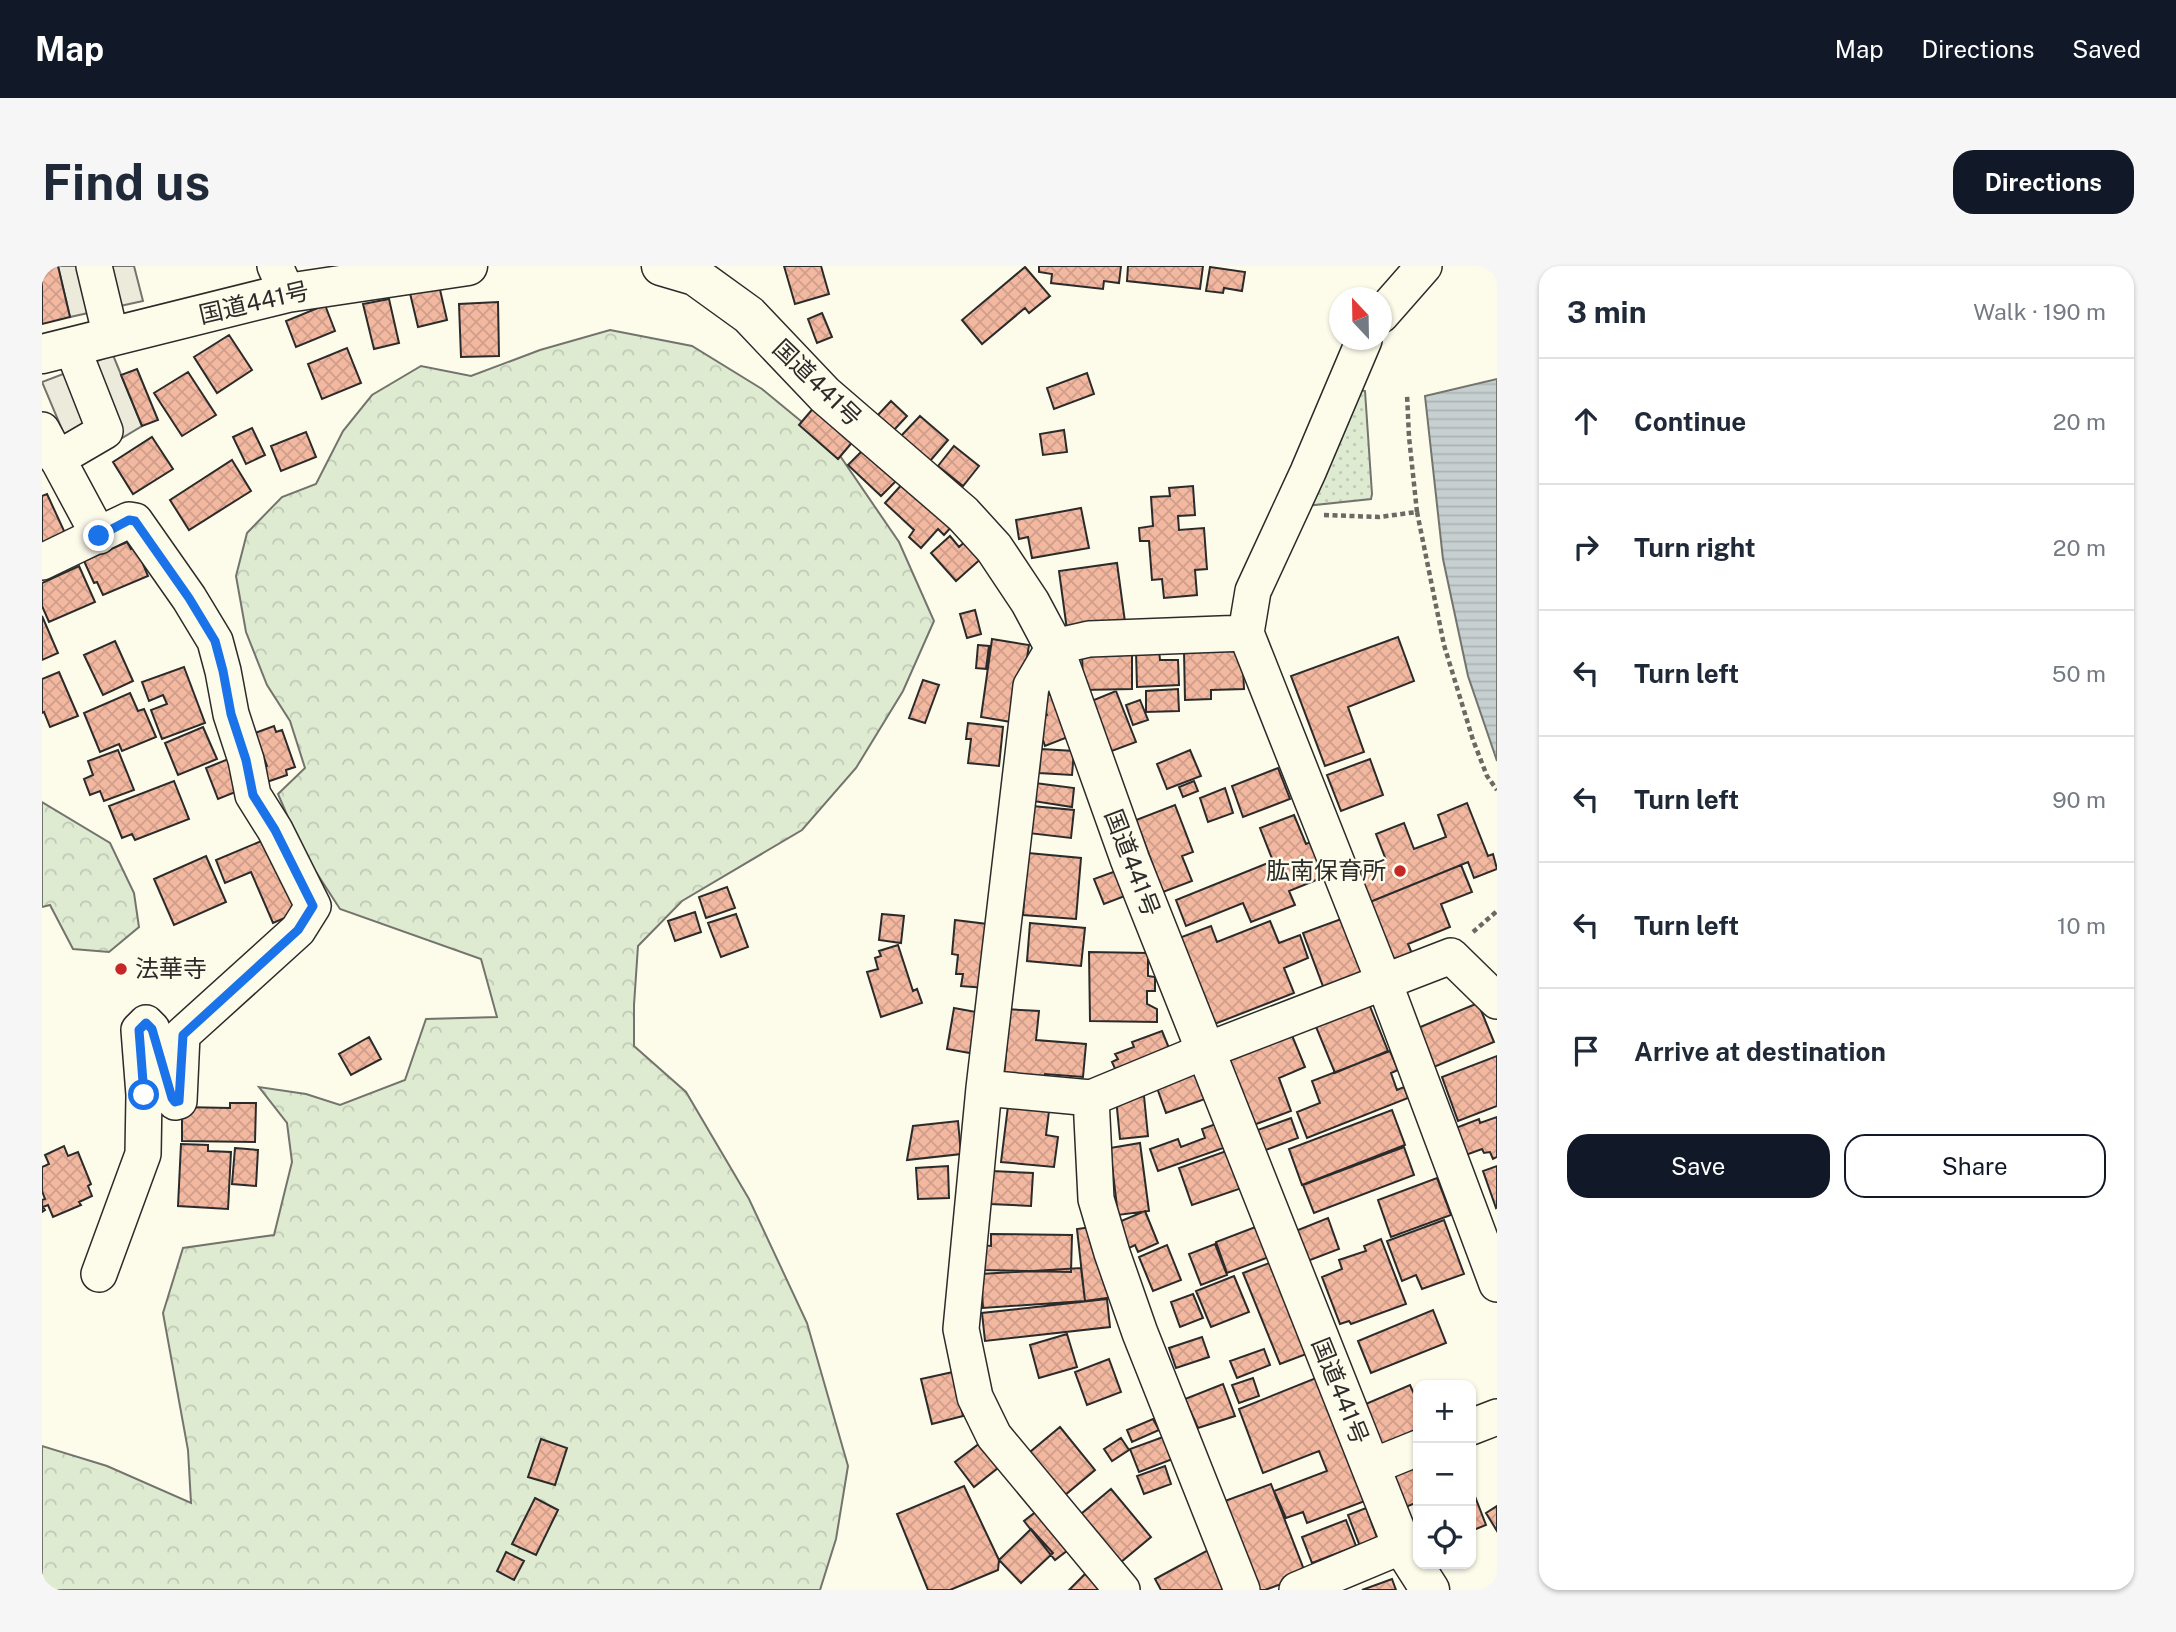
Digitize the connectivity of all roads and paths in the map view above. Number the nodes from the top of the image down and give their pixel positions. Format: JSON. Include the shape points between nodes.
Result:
{"nodes":[{"id":1,"x":94,"y":266,"type":"edge"},
{"id":2,"x":468,"y":266,"type":"edge"},
{"id":3,"x":1424,"y":266,"type":"edge"},
{"id":4,"x":686,"y":269,"type":"edge"},
{"id":5,"x":281,"y":280,"type":"edge"},
{"id":6,"x":1392,"y":303,"type":"edge"},
{"id":7,"x":111,"y":337,"type":"junction"},
{"id":8,"x":1360,"y":350,"type":"edge"},
{"id":9,"x":57,"y":351,"type":"edge"},
{"id":10,"x":1408,"y":394,"type":"dead end"},
{"id":11,"x":50,"y":444,"type":"edge"},
{"id":12,"x":1417,"y":512,"type":"junction"},
{"id":13,"x":1315,"y":514,"type":"dead end"},
{"id":14,"x":99,"y":536,"type":"junction"},
{"id":15,"x":42,"y":562,"type":"edge"},
{"id":16,"x":1246,"y":633,"type":"junction"},
{"id":17,"x":1054,"y":647,"type":"junction"},
{"id":18,"x":1497,"y":790,"type":"edge"},
{"id":19,"x":1384,"y":982,"type":"junction"},
{"id":20,"x":1497,"y":1001,"type":"edge"},
{"id":21,"x":1205,"y":1051,"type":"junction"},
{"id":22,"x":984,"y":1088,"type":"junction"},
{"id":23,"x":1091,"y":1098,"type":"junction"},
{"id":24,"x":99,"y":1274,"type":"dead end"},
{"id":25,"x":1497,"y":1284,"type":"edge"},
{"id":26,"x":1497,"y":1417,"type":"edge"},
{"id":27,"x":1476,"y":1425,"type":"edge"},
{"id":28,"x":1413,"y":1450,"type":"edge"},
{"id":29,"x":1371,"y":1466,"type":"junction"},
{"id":30,"x":1402,"y":1546,"type":"junction"},
{"id":31,"x":1122,"y":1590,"type":"edge"},
{"id":32,"x":1242,"y":1590,"type":"edge"},
{"id":33,"x":1297,"y":1590,"type":"edge"},
{"id":34,"x":1430,"y":1590,"type":"edge"}],
"edges":[{"from":1,"to":7,"type":"street"},
{"from":2,"to":5,"type":"highway","name":"国道441号"},
{"from":3,"to":6,"type":"street"},
{"from":4,"to":17,"type":"highway","name":"国道441号","via":[[749,315],[825,395],[963,514],[994,548]]},
{"from":5,"to":7,"type":"highway","name":"国道441号"},
{"from":7,"to":9,"type":"highway","name":"国道441号"},
{"from":8,"to":16,"type":"street","via":[[1253,592]]},
{"from":9,"to":11,"type":"street","via":[[79,368],[105,431]]},
{"from":10,"to":12,"type":"path"},
{"from":11,"to":14,"type":"street"},
{"from":12,"to":13,"type":"path","via":[[1380,517]]},
{"from":12,"to":18,"type":"path","via":[[1444,645],[1473,740]]},
{"from":14,"to":15,"type":"street"},
{"from":14,"to":24,"type":"street","via":[[135,521],[215,641],[253,795],[313,906],[298,930],[183,1035],[179,1101],[172,1098],[152,1029],[146,1023],[139,1030],[143,1154]]},
{"from":16,"to":17,"type":"street","via":[[1089,639]]},
{"from":16,"to":19,"type":"street"},
{"from":17,"to":21,"type":"highway","name":"国道441号"},
{"from":17,"to":22,"type":"street","via":[[1031,686]]},
{"from":19,"to":20,"type":"street","via":[[1451,956]]},
{"from":19,"to":21,"type":"street"},
{"from":19,"to":25,"type":"street"},
{"from":21,"to":23,"type":"street"},
{"from":21,"to":29,"type":"highway","name":"国道441号"},
{"from":22,"to":23,"type":"street"},
{"from":22,"to":31,"type":"street","via":[[961,1329],[975,1397],[994,1436]]},
{"from":23,"to":32,"type":"street","via":[[1096,1199],[1112,1253]]},
{"from":26,"to":27,"type":"street"},
{"from":28,"to":29,"type":"street"},
{"from":29,"to":30,"type":"highway","name":"国道441号"},
{"from":30,"to":33,"type":"street"},
{"from":30,"to":34,"type":"highway","name":"国道441号"}]}
